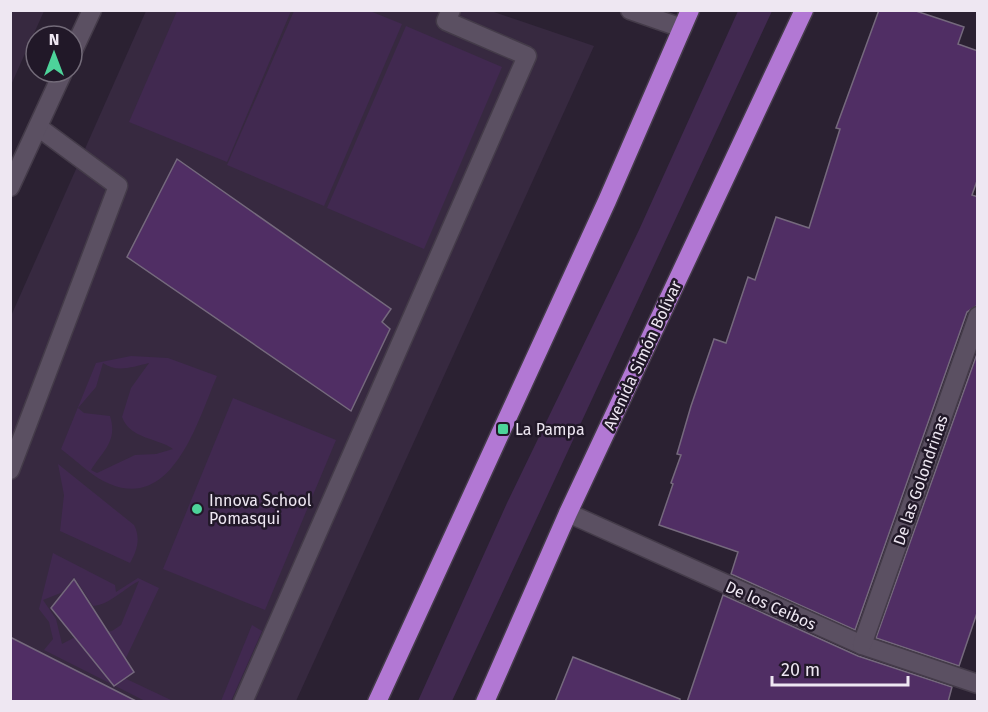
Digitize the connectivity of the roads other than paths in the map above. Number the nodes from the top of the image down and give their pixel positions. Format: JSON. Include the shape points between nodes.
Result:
{"nodes":[{"id":1,"x":92,"y":10,"type":"edge"},
{"id":2,"x":451,"y":10,"type":"edge"},
{"id":3,"x":630,"y":10,"type":"edge"},
{"id":4,"x":690,"y":10,"type":"edge"},
{"id":5,"x":804,"y":10,"type":"edge"},
{"id":6,"x":84,"y":27,"type":"edge"},
{"id":7,"x":682,"y":28,"type":"junction"},
{"id":8,"x":58,"y":84,"type":"edge"},
{"id":9,"x":38,"y":127,"type":"junction"},
{"id":10,"x":10,"y":187,"type":"edge"},
{"id":11,"x":978,"y":316,"type":"edge"},
{"id":12,"x":10,"y":470,"type":"edge"},
{"id":13,"x":568,"y":513,"type":"junction"},
{"id":14,"x":862,"y":645,"type":"junction"},
{"id":15,"x":978,"y":684,"type":"edge"},
{"id":16,"x":243,"y":702,"type":"edge"},
{"id":17,"x":377,"y":702,"type":"edge"},
{"id":18,"x":485,"y":702,"type":"edge"}],
"edges":[{"from":1,"to":6,"type":"street"},
{"from":2,"to":16,"type":"street","via":[[446,21],[527,56]]},
{"from":3,"to":7,"type":"street"},
{"from":4,"to":7,"type":"highway"},
{"from":5,"to":13,"type":"highway","name":"Avenida Simón Bolívar"},
{"from":7,"to":17,"type":"highway"},
{"from":8,"to":9,"type":"street"},
{"from":9,"to":10,"type":"street"},
{"from":9,"to":12,"type":"street","via":[[118,186]]},
{"from":11,"to":14,"type":"street","name":"De las Golondrinas"},
{"from":13,"to":14,"type":"street","name":"De los Ceibos"},
{"from":13,"to":18,"type":"highway","name":"Avenida Simón Bolívar"},
{"from":14,"to":15,"type":"street","name":"De los Ceibos"}]}
